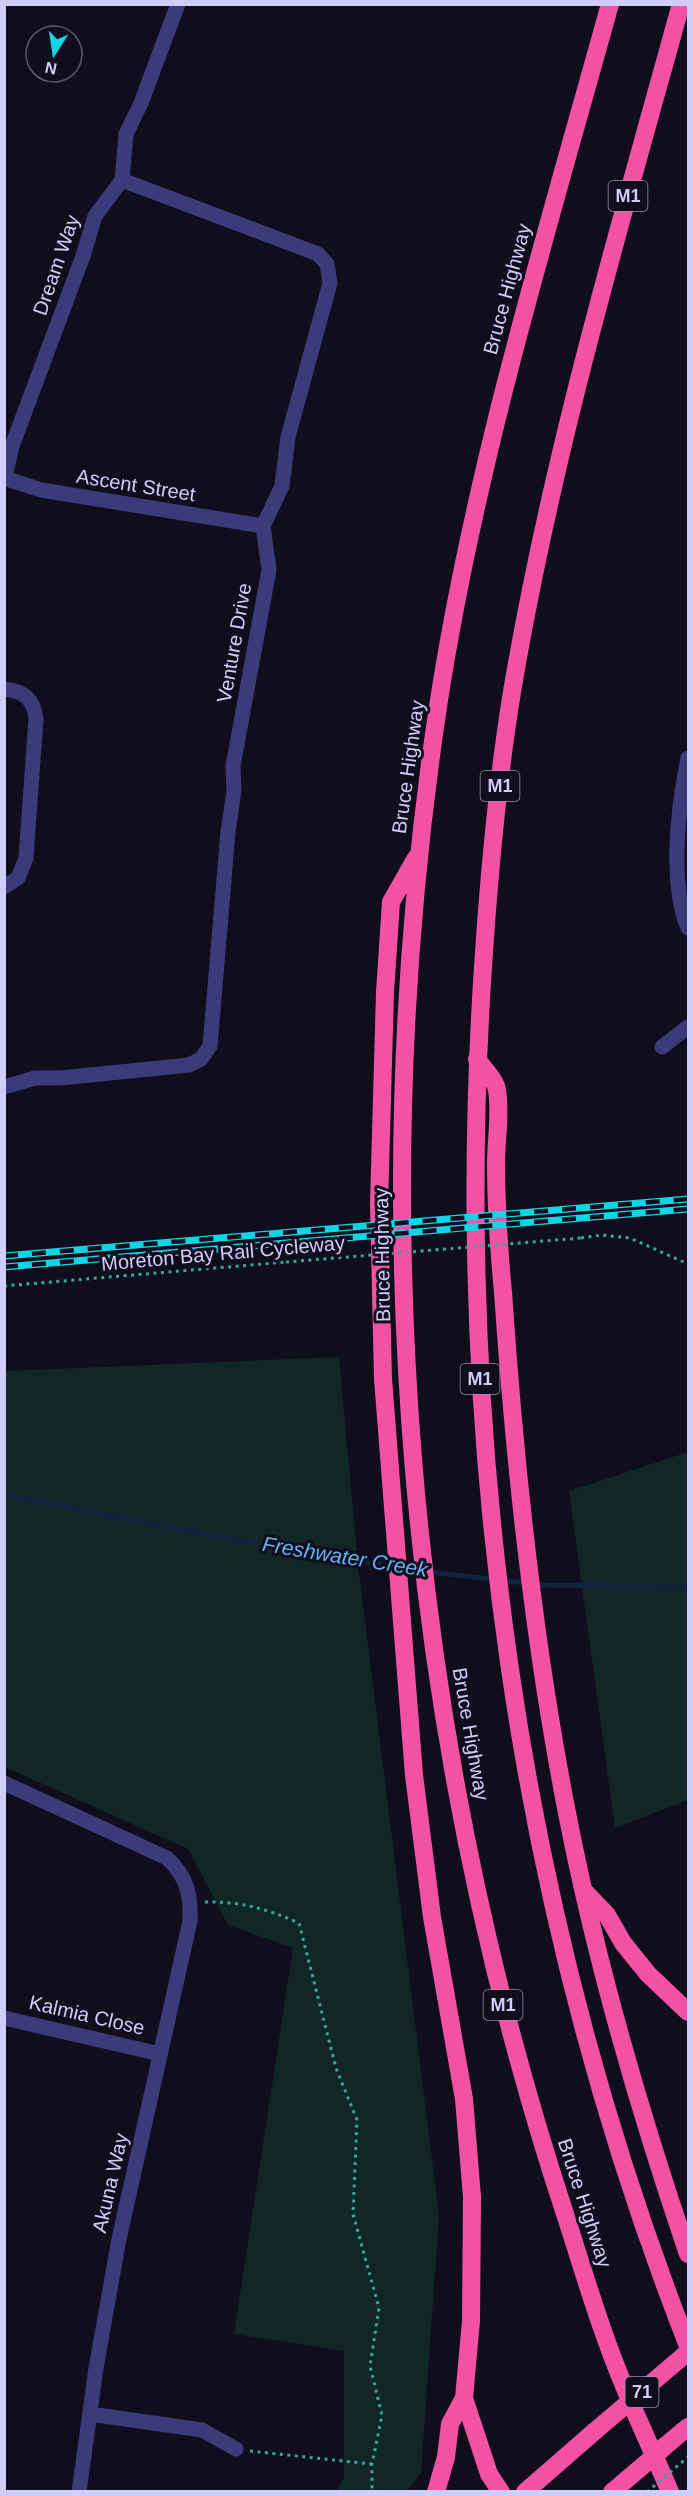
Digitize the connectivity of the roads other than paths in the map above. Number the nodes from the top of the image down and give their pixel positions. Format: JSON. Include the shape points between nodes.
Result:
{"nodes":[{"id":1,"x":178,"y":4,"type":"edge"},
{"id":2,"x":610,"y":4,"type":"edge"},
{"id":3,"x":681,"y":4,"type":"edge"},
{"id":4,"x":122,"y":180,"type":"junction"},
{"id":5,"x":5,"y":478,"type":"edge"},
{"id":6,"x":263,"y":526,"type":"junction"},
{"id":7,"x":4,"y":689,"type":"edge"},
{"id":8,"x":688,"y":758,"type":"edge"},
{"id":9,"x":419,"y":852,"type":"junction"},
{"id":10,"x":4,"y":887,"type":"edge"},
{"id":11,"x":688,"y":928,"type":"edge"},
{"id":12,"x":688,"y":1027,"type":"edge"},
{"id":13,"x":662,"y":1047,"type":"dead end"},
{"id":14,"x":477,"y":1059,"type":"junction"},
{"id":15,"x":4,"y":1087,"type":"edge"},
{"id":16,"x":4,"y":1783,"type":"edge"},
{"id":17,"x":584,"y":1891,"type":"junction"},
{"id":18,"x":688,"y":2012,"type":"edge"},
{"id":19,"x":4,"y":2018,"type":"edge"},
{"id":20,"x":160,"y":2054,"type":"junction"},
{"id":21,"x":688,"y":2254,"type":"edge"},
{"id":22,"x":688,"y":2346,"type":"edge"},
{"id":23,"x":688,"y":2352,"type":"edge"},
{"id":24,"x":464,"y":2398,"type":"junction"},
{"id":25,"x":90,"y":2414,"type":"junction"},
{"id":26,"x":688,"y":2427,"type":"edge"},
{"id":27,"x":236,"y":2449,"type":"road end"},
{"id":28,"x":614,"y":2489,"type":"edge"},
{"id":29,"x":80,"y":2492,"type":"edge"},
{"id":30,"x":436,"y":2492,"type":"edge"},
{"id":31,"x":501,"y":2492,"type":"edge"},
{"id":32,"x":525,"y":2492,"type":"edge"},
{"id":33,"x":670,"y":2492,"type":"edge"}],
"edges":[{"from":1,"to":4,"type":"street","via":[[126,134]]},
{"from":2,"to":9,"type":"highway","name":"Bruce Highway","number":"M1","via":[[520,320],[487,452],[440,697]]},
{"from":3,"to":14,"type":"highway","number":"M1","via":[[576,387],[524,625],[494,835]]},
{"from":4,"to":5,"type":"street","name":"Dream Way","via":[[95,216],[84,256],[12,446]]},
{"from":4,"to":6,"type":"street","via":[[312,251],[330,271],[329,290],[288,437],[282,486]]},
{"from":5,"to":6,"type":"street","name":"Ascent Street","via":[[52,492]]},
{"from":6,"to":15,"type":"street","name":"Venture Drive","via":[[268,570],[233,766],[234,791],[208,1051],[197,1062],[180,1067],[35,1078]]},
{"from":7,"to":10,"type":"street","via":[[20,691],[30,699],[36,719],[26,858],[18,878]]},
{"from":8,"to":11,"type":"street","via":[[678,883]]},
{"from":9,"to":24,"type":"highway","via":[[391,902],[378,1166],[381,1326],[390,1491],[423,1854],[469,2140],[474,2266]]},
{"from":9,"to":33,"type":"highway","name":"Bruce Highway","number":"M1","via":[[405,1066],[406,1344],[417,1493],[442,1703],[482,1919],[531,2113],[622,2381]]},
{"from":12,"to":13,"type":"street"},
{"from":14,"to":17,"type":"highway","via":[[497,1087],[500,1258],[521,1503],[555,1751]]},
{"from":14,"to":22,"type":"highway","number":"M1","via":[[474,1203],[478,1364],[504,1624],[534,1809],[568,1971],[637,2203]]},
{"from":16,"to":20,"type":"street","name":"Akuna Way","via":[[149,1848],[180,1871],[188,1887],[190,1921]]},
{"from":17,"to":18,"type":"highway","via":[[607,1915],[648,1974]]},
{"from":17,"to":21,"type":"highway","via":[[640,2110]]},
{"from":19,"to":20,"type":"street","name":"Kalmia Close"},
{"from":20,"to":25,"type":"street","name":"Akuna Way","via":[[118,2239]]},
{"from":23,"to":32,"type":"highway","number":"71","bridge":true},
{"from":24,"to":30,"type":"highway","via":[[450,2424]]},
{"from":24,"to":31,"type":"highway","via":[[489,2474]]},
{"from":25,"to":27,"type":"street","via":[[202,2430]]},
{"from":25,"to":29,"type":"street","name":"Akuna Way"},
{"from":26,"to":28,"type":"highway","bridge":true}]}
